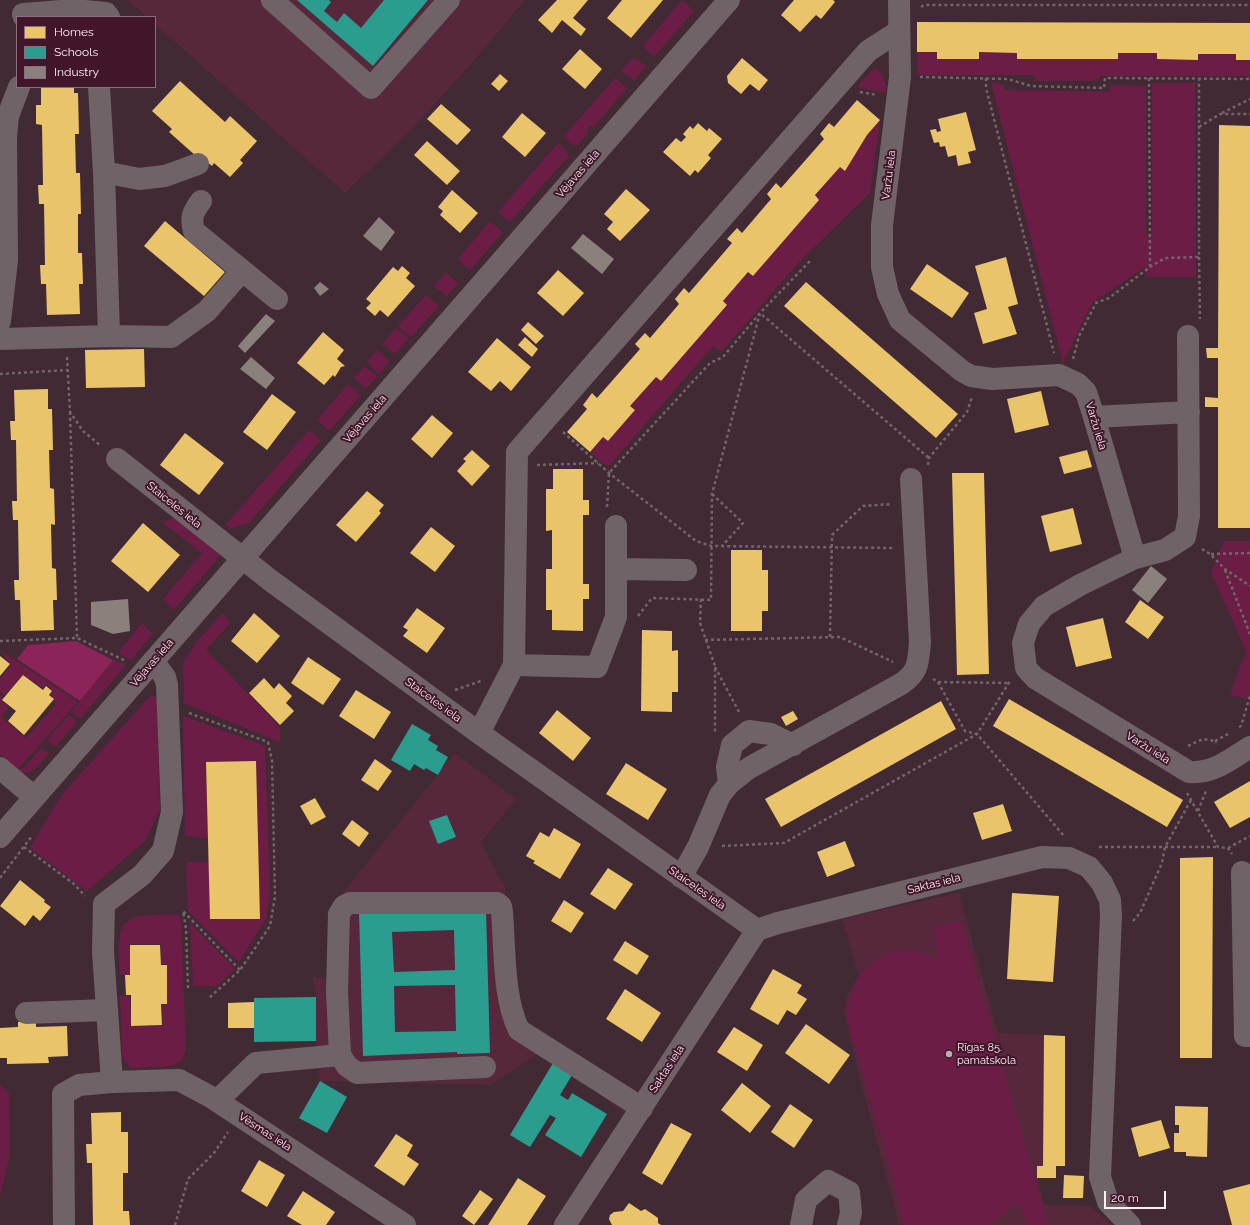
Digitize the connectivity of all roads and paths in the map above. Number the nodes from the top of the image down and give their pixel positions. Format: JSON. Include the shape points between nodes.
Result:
{"nodes":[{"id":1,"x":272,"y":0,"type":"edge"},
{"id":2,"x":449,"y":0,"type":"edge"},
{"id":3,"x":729,"y":0,"type":"edge"},
{"id":4,"x":908,"y":5,"type":"edge"},
{"id":5,"x":1250,"y":5,"type":"edge"},
{"id":6,"x":24,"y":16,"type":"edge"},
{"id":7,"x":108,"y":16,"type":"edge"},
{"id":8,"x":899,"y":31,"type":"junction"},
{"id":9,"x":900,"y":77,"type":"junction"},
{"id":10,"x":986,"y":78,"type":"junction"},
{"id":11,"x":1149,"y":78,"type":"junction"},
{"id":12,"x":1199,"y":78,"type":"junction"},
{"id":13,"x":1250,"y":79,"type":"edge"},
{"id":14,"x":18,"y":88,"type":"edge"},
{"id":15,"x":99,"y":88,"type":"edge"},
{"id":16,"x":857,"y":91,"type":"dead end"},
{"id":17,"x":878,"y":96,"type":"dead end"},
{"id":18,"x":1250,"y":99,"type":"edge"},
{"id":19,"x":1220,"y":114,"type":"junction"},
{"id":20,"x":1250,"y":114,"type":"edge"},
{"id":21,"x":4,"y":116,"type":"edge"},
{"id":22,"x":1199,"y":127,"type":"junction"},
{"id":23,"x":198,"y":164,"type":"dead end"},
{"id":24,"x":104,"y":172,"type":"junction"},
{"id":25,"x":202,"y":201,"type":"dead end"},
{"id":26,"x":810,"y":261,"type":"dead end"},
{"id":27,"x":1150,"y":267,"type":"junction"},
{"id":28,"x":242,"y":272,"type":"junction"},
{"id":29,"x":2,"y":279,"type":"edge"},
{"id":30,"x":276,"y":300,"type":"dead end"},
{"id":31,"x":760,"y":313,"type":"junction"},
{"id":32,"x":0,"y":321,"type":"edge"},
{"id":33,"x":109,"y":336,"type":"junction"},
{"id":34,"x":1188,"y":336,"type":"dead end"},
{"id":35,"x":65,"y":337,"type":"junction"},
{"id":36,"x":0,"y":339,"type":"edge"},
{"id":37,"x":68,"y":370,"type":"junction"},
{"id":38,"x":0,"y":374,"type":"edge"},
{"id":39,"x":976,"y":377,"type":"junction"},
{"id":40,"x":1062,"y":377,"type":"junction"},
{"id":41,"x":70,"y":412,"type":"junction"},
{"id":42,"x":1189,"y":412,"type":"junction"},
{"id":43,"x":548,"y":417,"type":"junction"},
{"id":44,"x":1094,"y":417,"type":"junction"},
{"id":45,"x":117,"y":458,"type":"joint"},
{"id":46,"x":929,"y":458,"type":"junction"},
{"id":47,"x":598,"y":463,"type":"junction"},
{"id":48,"x":517,"y":466,"type":"junction"},
{"id":49,"x":609,"y":473,"type":"junction"},
{"id":50,"x":911,"y":479,"type":"joint"},
{"id":51,"x":712,"y":494,"type":"junction"},
{"id":52,"x":912,"y":503,"type":"junction"},
{"id":53,"x":616,"y":526,"type":"joint"},
{"id":54,"x":1185,"y":537,"type":"junction"},
{"id":55,"x":711,"y":546,"type":"junction"},
{"id":56,"x":722,"y":546,"type":"junction"},
{"id":57,"x":832,"y":546,"type":"junction"},
{"id":58,"x":914,"y":549,"type":"junction"},
{"id":59,"x":1250,"y":553,"type":"edge"},
{"id":60,"x":1210,"y":554,"type":"junction"},
{"id":61,"x":1135,"y":558,"type":"junction"},
{"id":62,"x":243,"y":560,"type":"junction"},
{"id":63,"x":616,"y":569,"type":"junction"},
{"id":64,"x":1225,"y":569,"type":"junction"},
{"id":65,"x":686,"y":570,"type":"dead end"},
{"id":66,"x":1250,"y":586,"type":"edge"},
{"id":67,"x":701,"y":599,"type":"junction"},
{"id":68,"x":635,"y":620,"type":"dead end"},
{"id":69,"x":1250,"y":634,"type":"edge"},
{"id":70,"x":830,"y":637,"type":"junction"},
{"id":71,"x":77,"y":638,"type":"junction"},
{"id":72,"x":705,"y":640,"type":"junction"},
{"id":73,"x":0,"y":641,"type":"edge"},
{"id":74,"x":143,"y":663,"type":"junction"},
{"id":75,"x":514,"y":664,"type":"junction"},
{"id":76,"x":715,"y":666,"type":"junction"},
{"id":77,"x":1026,"y":668,"type":"junction"},
{"id":78,"x":915,"y":672,"type":"junction"},
{"id":79,"x":938,"y":682,"type":"junction"},
{"id":80,"x":1008,"y":683,"type":"junction"},
{"id":81,"x":1250,"y":696,"type":"edge"},
{"id":82,"x":187,"y":712,"type":"dead end"},
{"id":83,"x":749,"y":731,"type":"junction"},
{"id":84,"x":479,"y":733,"type":"junction"},
{"id":85,"x":715,"y":733,"type":"dead end"},
{"id":86,"x":977,"y":734,"type":"junction"},
{"id":87,"x":1215,"y":741,"type":"dead end"},
{"id":88,"x":793,"y":745,"type":"junction"},
{"id":89,"x":1250,"y":747,"type":"edge"},
{"id":90,"x":1177,"y":766,"type":"junction"},
{"id":91,"x":0,"y":768,"type":"edge"},
{"id":92,"x":729,"y":784,"type":"junction"},
{"id":93,"x":1209,"y":784,"type":"dead end"},
{"id":94,"x":34,"y":797,"type":"junction"},
{"id":95,"x":1191,"y":800,"type":"junction"},
{"id":96,"x":1198,"y":811,"type":"junction"},
{"id":97,"x":5,"y":831,"type":"edge"},
{"id":98,"x":1250,"y":836,"type":"edge"},
{"id":99,"x":1068,"y":841,"type":"dead end"},
{"id":100,"x":717,"y":846,"type":"dead end"},
{"id":101,"x":1096,"y":847,"type":"dead end"},
{"id":102,"x":1165,"y":847,"type":"junction"},
{"id":103,"x":1218,"y":847,"type":"junction"},
{"id":104,"x":1228,"y":848,"type":"junction"},
{"id":105,"x":1242,"y":872,"type":"joint"},
{"id":106,"x":681,"y":877,"type":"junction"},
{"id":107,"x":87,"y":898,"type":"dead end"},
{"id":108,"x":1140,"y":913,"type":"dead end"},
{"id":109,"x":757,"y":930,"type":"junction"},
{"id":110,"x":240,"y":970,"type":"junction"},
{"id":111,"x":188,"y":988,"type":"dead end"},
{"id":112,"x":1247,"y":988,"type":"edge"},
{"id":113,"x":209,"y":998,"type":"dead end"},
{"id":114,"x":107,"y":1010,"type":"junction"},
{"id":115,"x":26,"y":1013,"type":"dead end"},
{"id":116,"x":1250,"y":1036,"type":"edge"},
{"id":117,"x":340,"y":1055,"type":"junction"},
{"id":118,"x":485,"y":1067,"type":"dead end"},
{"id":119,"x":112,"y":1082,"type":"junction"},
{"id":120,"x":217,"y":1101,"type":"junction"},
{"id":121,"x":642,"y":1108,"type":"junction"},
{"id":122,"x":214,"y":1153,"type":"dead end"},
{"id":123,"x":64,"y":1225,"type":"edge"},
{"id":124,"x":175,"y":1225,"type":"edge"},
{"id":125,"x":405,"y":1225,"type":"edge"},
{"id":126,"x":565,"y":1225,"type":"edge"},
{"id":127,"x":801,"y":1225,"type":"edge"},
{"id":128,"x":848,"y":1225,"type":"edge"},
{"id":129,"x":1130,"y":1225,"type":"edge"}],
"edges":[{"from":1,"to":2,"type":"street","via":[[371,88]]},
{"from":3,"to":62,"type":"street","name":"Vējavas iela"},
{"from":4,"to":5,"type":"path"},
{"from":4,"to":8,"type":"street","name":"Varžu iela"},
{"from":6,"to":7,"type":"street","via":[[74,10],[106,12]]},
{"from":8,"to":9,"type":"street","name":"Varžu iela"},
{"from":8,"to":43,"type":"street","via":[[868,51]]},
{"from":9,"to":10,"type":"path"},
{"from":9,"to":39,"type":"street","name":"Varžu iela","via":[[882,225],[882,267],[888,294],[900,320],[962,371]]},
{"from":10,"to":11,"type":"path","via":[[1008,79],[1030,86],[1104,88],[1105,78]]},
{"from":10,"to":40,"type":"path","via":[[986,88]]},
{"from":11,"to":12,"type":"path"},
{"from":11,"to":27,"type":"path"},
{"from":12,"to":13,"type":"path"},
{"from":12,"to":22,"type":"path"},
{"from":14,"to":21,"type":"street"},
{"from":15,"to":24,"type":"street"},
{"from":16,"to":17,"type":"path"},
{"from":18,"to":19,"type":"path"},
{"from":19,"to":20,"type":"path"},
{"from":19,"to":22,"type":"path"},
{"from":21,"to":29,"type":"street","via":[[7,260]]},
{"from":22,"to":27,"type":"path","via":[[1199,257],[1165,258]]},
{"from":23,"to":24,"type":"street","via":[[166,176],[139,179]]},
{"from":24,"to":33,"type":"street"},
{"from":25,"to":28,"type":"street","via":[[192,213],[194,231]]},
{"from":26,"to":31,"type":"path"},
{"from":27,"to":40,"type":"path","via":[[1109,298],[1096,304]]},
{"from":28,"to":30,"type":"street"},
{"from":28,"to":33,"type":"street","via":[[207,311],[171,337]]},
{"from":29,"to":32,"type":"street"},
{"from":31,"to":46,"type":"path"},
{"from":31,"to":49,"type":"path","via":[[723,356],[710,363]]},
{"from":31,"to":51,"type":"path"},
{"from":33,"to":35,"type":"street"},
{"from":34,"to":42,"type":"street"},
{"from":35,"to":36,"type":"street"},
{"from":35,"to":37,"type":"path"},
{"from":37,"to":38,"type":"path"},
{"from":37,"to":41,"type":"path"},
{"from":39,"to":40,"type":"street","name":"Varžu iela"},
{"from":39,"to":46,"type":"path","via":[[967,412]]},
{"from":40,"to":44,"type":"street","name":"Varžu iela","via":[[1078,384],[1086,392]]},
{"from":41,"to":45,"type":"path","via":[[83,431]]},
{"from":41,"to":71,"type":"path"},
{"from":42,"to":44,"type":"street"},
{"from":42,"to":54,"type":"street","via":[[1189,516]]},
{"from":43,"to":47,"type":"path"},
{"from":43,"to":48,"type":"street","via":[[517,452]]},
{"from":44,"to":61,"type":"street","name":"Varžu iela"},
{"from":45,"to":62,"type":"street","name":"Staiceles iela"},
{"from":46,"to":50,"type":"path","via":[[928,465]]},
{"from":47,"to":48,"type":"path"},
{"from":47,"to":49,"type":"path"},
{"from":48,"to":75,"type":"street"},
{"from":49,"to":53,"type":"path","via":[[606,517]]},
{"from":49,"to":55,"type":"path","via":[[696,541]]},
{"from":50,"to":52,"type":"street"},
{"from":51,"to":55,"type":"path"},
{"from":51,"to":56,"type":"path","via":[[743,523]]},
{"from":52,"to":57,"type":"path","via":[[863,506],[832,535]]},
{"from":52,"to":58,"type":"street"},
{"from":53,"to":63,"type":"street"},
{"from":54,"to":60,"type":"path"},
{"from":54,"to":61,"type":"street","via":[[1165,550]]},
{"from":55,"to":56,"type":"path"},
{"from":55,"to":67,"type":"path","via":[[711,600]]},
{"from":56,"to":57,"type":"path"},
{"from":57,"to":58,"type":"path"},
{"from":57,"to":70,"type":"path"},
{"from":58,"to":78,"type":"street","via":[[920,642]]},
{"from":59,"to":60,"type":"path"},
{"from":60,"to":64,"type":"path"},
{"from":61,"to":77,"type":"street","via":[[1044,606],[1029,624],[1023,643]]},
{"from":62,"to":74,"type":"street","name":"Vējavas iela"},
{"from":62,"to":84,"type":"street","name":"Staiceles iela"},
{"from":63,"to":65,"type":"street"},
{"from":63,"to":75,"type":"street","via":[[616,617],[597,667]]},
{"from":64,"to":66,"type":"path"},
{"from":64,"to":69,"type":"path"},
{"from":67,"to":68,"type":"path","via":[[652,598]]},
{"from":67,"to":72,"type":"path","via":[[700,623]]},
{"from":70,"to":72,"type":"path"},
{"from":70,"to":78,"type":"path","via":[[840,637]]},
{"from":71,"to":73,"type":"path"},
{"from":71,"to":74,"type":"path"},
{"from":72,"to":76,"type":"path"},
{"from":74,"to":94,"type":"street","name":"Vējavas iela"},
{"from":74,"to":114,"type":"street","via":[[165,676],[167,685],[172,812],[164,851],[142,875],[104,904],[103,952]]},
{"from":75,"to":84,"type":"street"},
{"from":76,"to":83,"type":"path"},
{"from":76,"to":85,"type":"path"},
{"from":77,"to":80,"type":"path"},
{"from":77,"to":90,"type":"street","name":"Varžu iela","via":[[1035,678]]},
{"from":78,"to":79,"type":"path"},
{"from":78,"to":88,"type":"street","via":[[901,684]]},
{"from":79,"to":80,"type":"path"},
{"from":79,"to":86,"type":"path","via":[[966,731]]},
{"from":80,"to":86,"type":"path"},
{"from":81,"to":87,"type":"path","via":[[1241,726]]},
{"from":82,"to":110,"type":"path","via":[[268,742],[272,761],[275,897],[270,926]]},
{"from":83,"to":88,"type":"street","via":[[771,734]]},
{"from":83,"to":92,"type":"street","via":[[732,745],[728,767]]},
{"from":84,"to":106,"type":"street","name":"Staiceles iela"},
{"from":86,"to":99,"type":"path"},
{"from":86,"to":100,"type":"path","via":[[784,843]]},
{"from":88,"to":92,"type":"street","via":[[749,768]]},
{"from":89,"to":90,"type":"street","name":"Varžu iela","via":[[1220,766],[1201,773],[1189,772]]},
{"from":90,"to":95,"type":"path","via":[[1179,778]]},
{"from":91,"to":94,"type":"street"},
{"from":92,"to":106,"type":"street","via":[[720,795],[698,848]]},
{"from":93,"to":96,"type":"path"},
{"from":94,"to":97,"type":"street","name":"Vējavas iela"},
{"from":95,"to":96,"type":"path"},
{"from":95,"to":102,"type":"path"},
{"from":96,"to":103,"type":"path"},
{"from":97,"to":107,"type":"path","via":[[74,884]]},
{"from":98,"to":104,"type":"path"},
{"from":101,"to":102,"type":"path"},
{"from":102,"to":103,"type":"path"},
{"from":102,"to":108,"type":"path","via":[[1162,863]]},
{"from":103,"to":104,"type":"path"},
{"from":104,"to":105,"type":"path"},
{"from":105,"to":112,"type":"street"},
{"from":106,"to":109,"type":"street","name":"Staiceles iela"},
{"from":109,"to":121,"type":"street","name":"Saktas iela"},
{"from":109,"to":129,"type":"street","name":"Saktas iela","via":[[1042,857],[1069,858],[1089,867],[1102,883],[1110,900],[1111,915],[1100,1177],[1108,1202]]},
{"from":110,"to":111,"type":"path","via":[[184,911]]},
{"from":110,"to":113,"type":"path"},
{"from":112,"to":116,"type":"street","via":[[1245,1036]]},
{"from":114,"to":115,"type":"street"},
{"from":114,"to":119,"type":"street"},
{"from":117,"to":118,"type":"street","via":[[346,1066],[357,1073]]},
{"from":117,"to":120,"type":"street","via":[[256,1063]]},
{"from":117,"to":121,"type":"street","via":[[339,914],[344,906],[350,903],[497,903],[501,906],[502,912],[509,1001],[519,1030]]},
{"from":119,"to":120,"type":"street","name":"Vēsmas iela","via":[[179,1080]]},
{"from":119,"to":123,"type":"street","name":"Vēsmas iela","via":[[79,1085],[63,1094]]},
{"from":120,"to":125,"type":"street","name":"Vēsmas iela"},
{"from":121,"to":126,"type":"street","name":"Saktas iela"},
{"from":122,"to":124,"type":"path","via":[[188,1179]]},
{"from":127,"to":128,"type":"street","via":[[806,1200],[828,1181],[850,1192],[851,1213]]}]}
